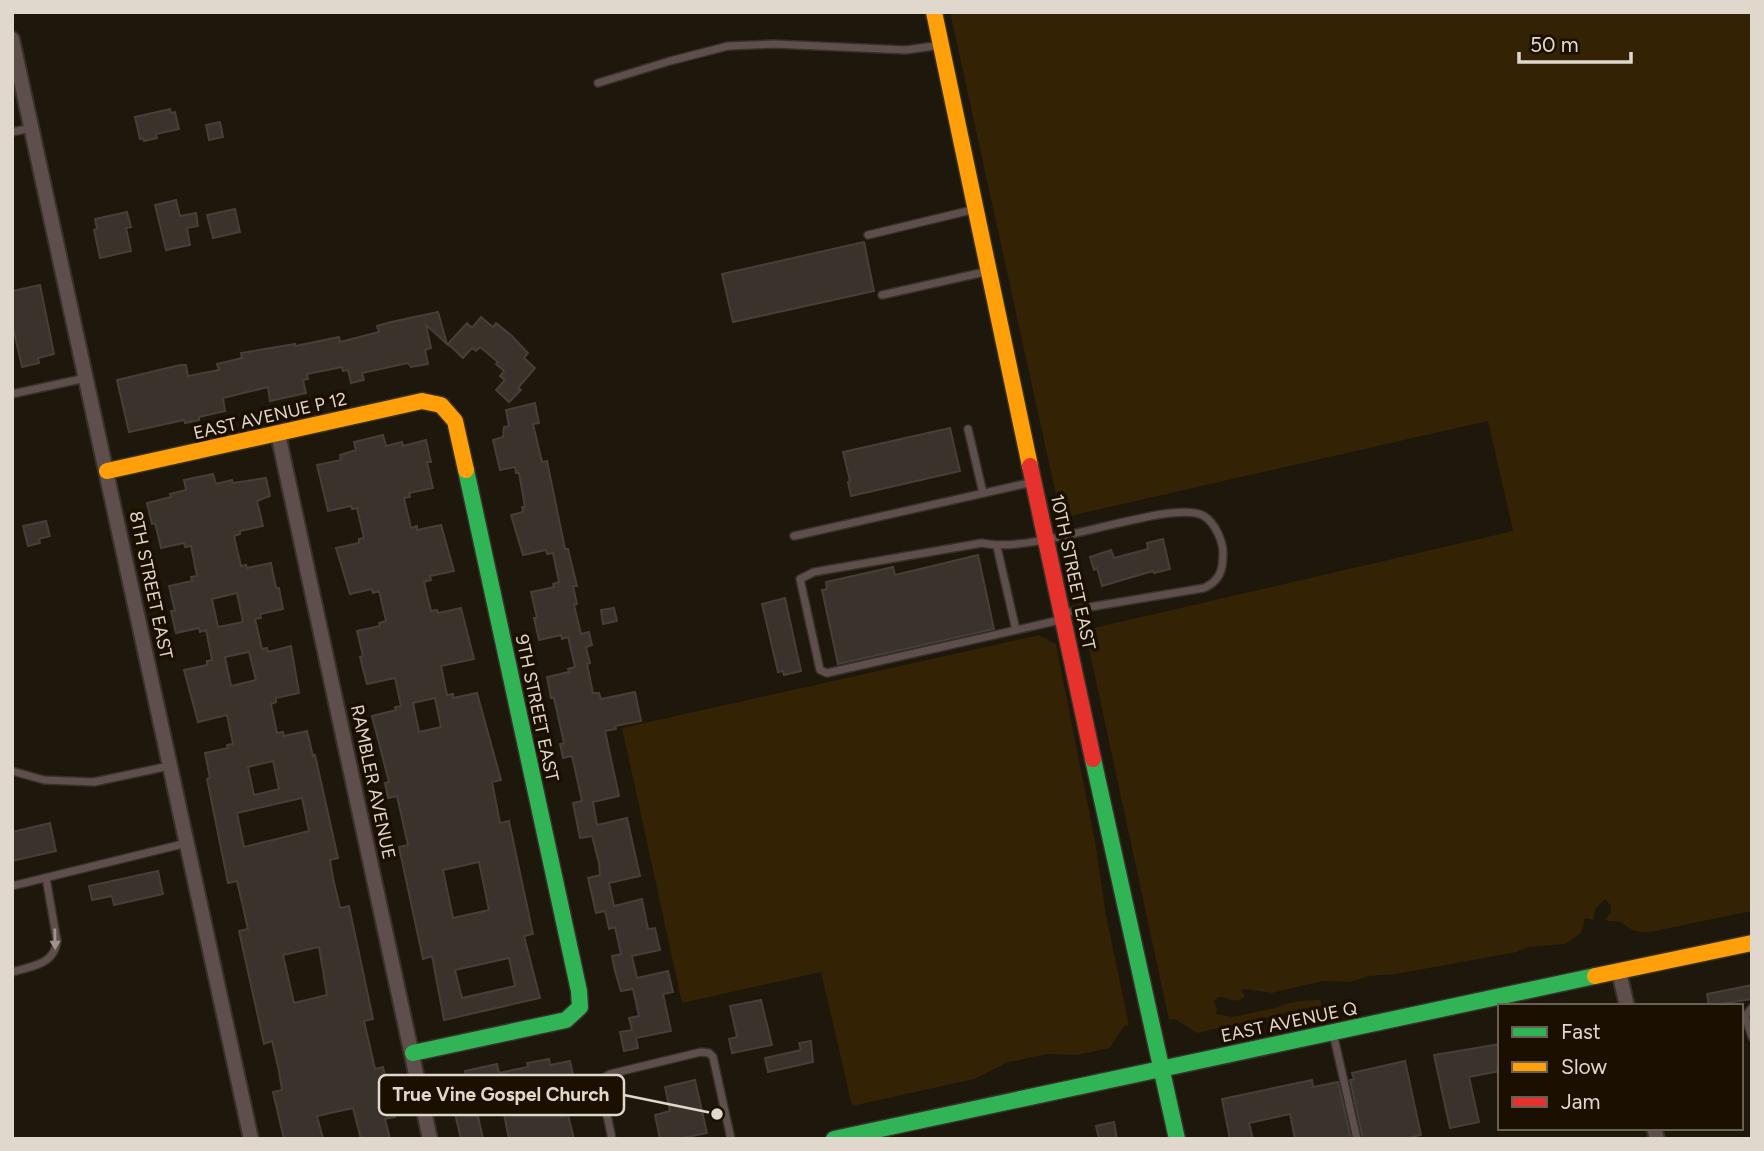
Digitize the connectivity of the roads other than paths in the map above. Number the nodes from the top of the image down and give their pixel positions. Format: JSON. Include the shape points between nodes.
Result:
{"nodes":[{"id":1,"x":934,"y":12,"type":"edge"},
{"id":2,"x":12,"y":39,"type":"edge"},
{"id":3,"x":942,"y":45,"type":"junction"},
{"id":4,"x":598,"y":82,"type":"dead end"},
{"id":5,"x":32,"y":128,"type":"junction"},
{"id":6,"x":12,"y":132,"type":"edge"},
{"id":7,"x":976,"y":209,"type":"junction"},
{"id":8,"x":868,"y":235,"type":"dead end"},
{"id":9,"x":989,"y":271,"type":"junction"},
{"id":10,"x":881,"y":295,"type":"dead end"},
{"id":11,"x":86,"y":378,"type":"junction"},
{"id":12,"x":12,"y":394,"type":"edge"},
{"id":13,"x":441,"y":405,"type":"joint"},
{"id":14,"x":968,"y":429,"type":"dead end"},
{"id":15,"x":278,"y":434,"type":"junction"},
{"id":16,"x":107,"y":471,"type":"junction"},
{"id":17,"x":1034,"y":482,"type":"junction"},
{"id":18,"x":983,"y":493,"type":"junction"},
{"id":19,"x":794,"y":536,"type":"dead end"},
{"id":20,"x":1047,"y":541,"type":"junction"},
{"id":21,"x":997,"y":547,"type":"junction"},
{"id":22,"x":1063,"y":617,"type":"junction"},
{"id":23,"x":1016,"y":630,"type":"junction"},
{"id":24,"x":169,"y":766,"type":"junction"},
{"id":25,"x":12,"y":771,"type":"edge"},
{"id":26,"x":187,"y":843,"type":"junction"},
{"id":27,"x":46,"y":878,"type":"junction"},
{"id":28,"x":12,"y":886,"type":"edge"},
{"id":29,"x":1752,"y":943,"type":"edge"},
{"id":30,"x":12,"y":972,"type":"edge"},
{"id":31,"x":1619,"y":972,"type":"junction"},
{"id":32,"x":1627,"y":1004,"type":"edge"},
{"id":33,"x":1752,"y":1008,"type":"edge"},
{"id":34,"x":1333,"y":1032,"type":"junction"},
{"id":35,"x":1752,"y":1037,"type":"edge"},
{"id":36,"x":413,"y":1054,"type":"junction"},
{"id":37,"x":1161,"y":1068,"type":"junction"},
{"id":38,"x":865,"y":1135,"type":"edge"},
{"id":39,"x":251,"y":1139,"type":"edge"},
{"id":40,"x":430,"y":1139,"type":"edge"},
{"id":41,"x":612,"y":1139,"type":"edge"},
{"id":42,"x":731,"y":1139,"type":"edge"},
{"id":43,"x":834,"y":1139,"type":"edge"},
{"id":44,"x":1177,"y":1139,"type":"edge"},
{"id":45,"x":1357,"y":1139,"type":"edge"}],
"edges":[{"from":1,"to":3,"type":"main road","name":"10TH STREET EAST"},
{"from":2,"to":5,"type":"street","name":"8TH STREET EAST"},
{"from":3,"to":4,"type":"lane","via":[[906,50],[728,46]]},
{"from":3,"to":7,"type":"main road","name":"10TH STREET EAST"},
{"from":5,"to":6,"type":"lane"},
{"from":5,"to":11,"type":"street","name":"8TH STREET EAST"},
{"from":7,"to":8,"type":"lane"},
{"from":7,"to":9,"type":"main road","name":"10TH STREET EAST"},
{"from":9,"to":10,"type":"lane"},
{"from":9,"to":17,"type":"main road","name":"10TH STREET EAST"},
{"from":11,"to":12,"type":"lane"},
{"from":11,"to":16,"type":"street","name":"8TH STREET EAST"},
{"from":13,"to":15,"type":"main road","name":"EAST AVENUE P 12","via":[[422,401]]},
{"from":13,"to":36,"type":"main road","name":"9TH STREET EAST","via":[[455,421],[580,1007],[566,1020]]},
{"from":14,"to":18,"type":"lane"},
{"from":15,"to":16,"type":"main road","name":"EAST AVENUE P 12"},
{"from":15,"to":36,"type":"street","name":"RAMBLER AVENUE"},
{"from":16,"to":24,"type":"street","name":"8TH STREET EAST"},
{"from":17,"to":18,"type":"lane"},
{"from":17,"to":20,"type":"main road","name":"10TH STREET EAST"},
{"from":18,"to":19,"type":"lane"},
{"from":20,"to":21,"type":"lane"},
{"from":20,"to":22,"type":"main road","name":"10TH STREET EAST"},
{"from":20,"to":22,"type":"lane","via":[[1183,512],[1203,516],[1223,545],[1220,575],[1204,588]]},
{"from":21,"to":23,"type":"lane"},
{"from":21,"to":23,"type":"lane","via":[[969,545],[814,572],[800,579],[820,670],[827,673]]},
{"from":22,"to":23,"type":"lane"},
{"from":22,"to":37,"type":"main road","name":"10TH STREET EAST"},
{"from":24,"to":25,"type":"lane","via":[[94,782],[44,780]]},
{"from":24,"to":26,"type":"street","name":"8TH STREET EAST"},
{"from":26,"to":27,"type":"lane"},
{"from":26,"to":39,"type":"street","name":"8TH STREET EAST"},
{"from":27,"to":28,"type":"lane"},
{"from":27,"to":30,"type":"lane","one_way":true,"via":[[56,950],[43,963]]},
{"from":29,"to":31,"type":"main road","name":"EAST AVENUE Q"},
{"from":31,"to":32,"type":"street"},
{"from":31,"to":34,"type":"main road","name":"EAST AVENUE Q"},
{"from":33,"to":35,"type":"lane","via":[[1745,1016]]},
{"from":34,"to":37,"type":"main road","name":"EAST AVENUE Q"},
{"from":34,"to":45,"type":"lane"},
{"from":36,"to":40,"type":"street","name":"RAMBLER AVENUE"},
{"from":37,"to":38,"type":"main road","name":"EAST AVENUE Q"},
{"from":37,"to":44,"type":"main road","name":"10TH STREET EAST"},
{"from":38,"to":43,"type":"main road","name":"EAST AVENUE Q"},
{"from":41,"to":42,"type":"lane","via":[[601,1087],[604,1078],[701,1052],[713,1057]]}]}
